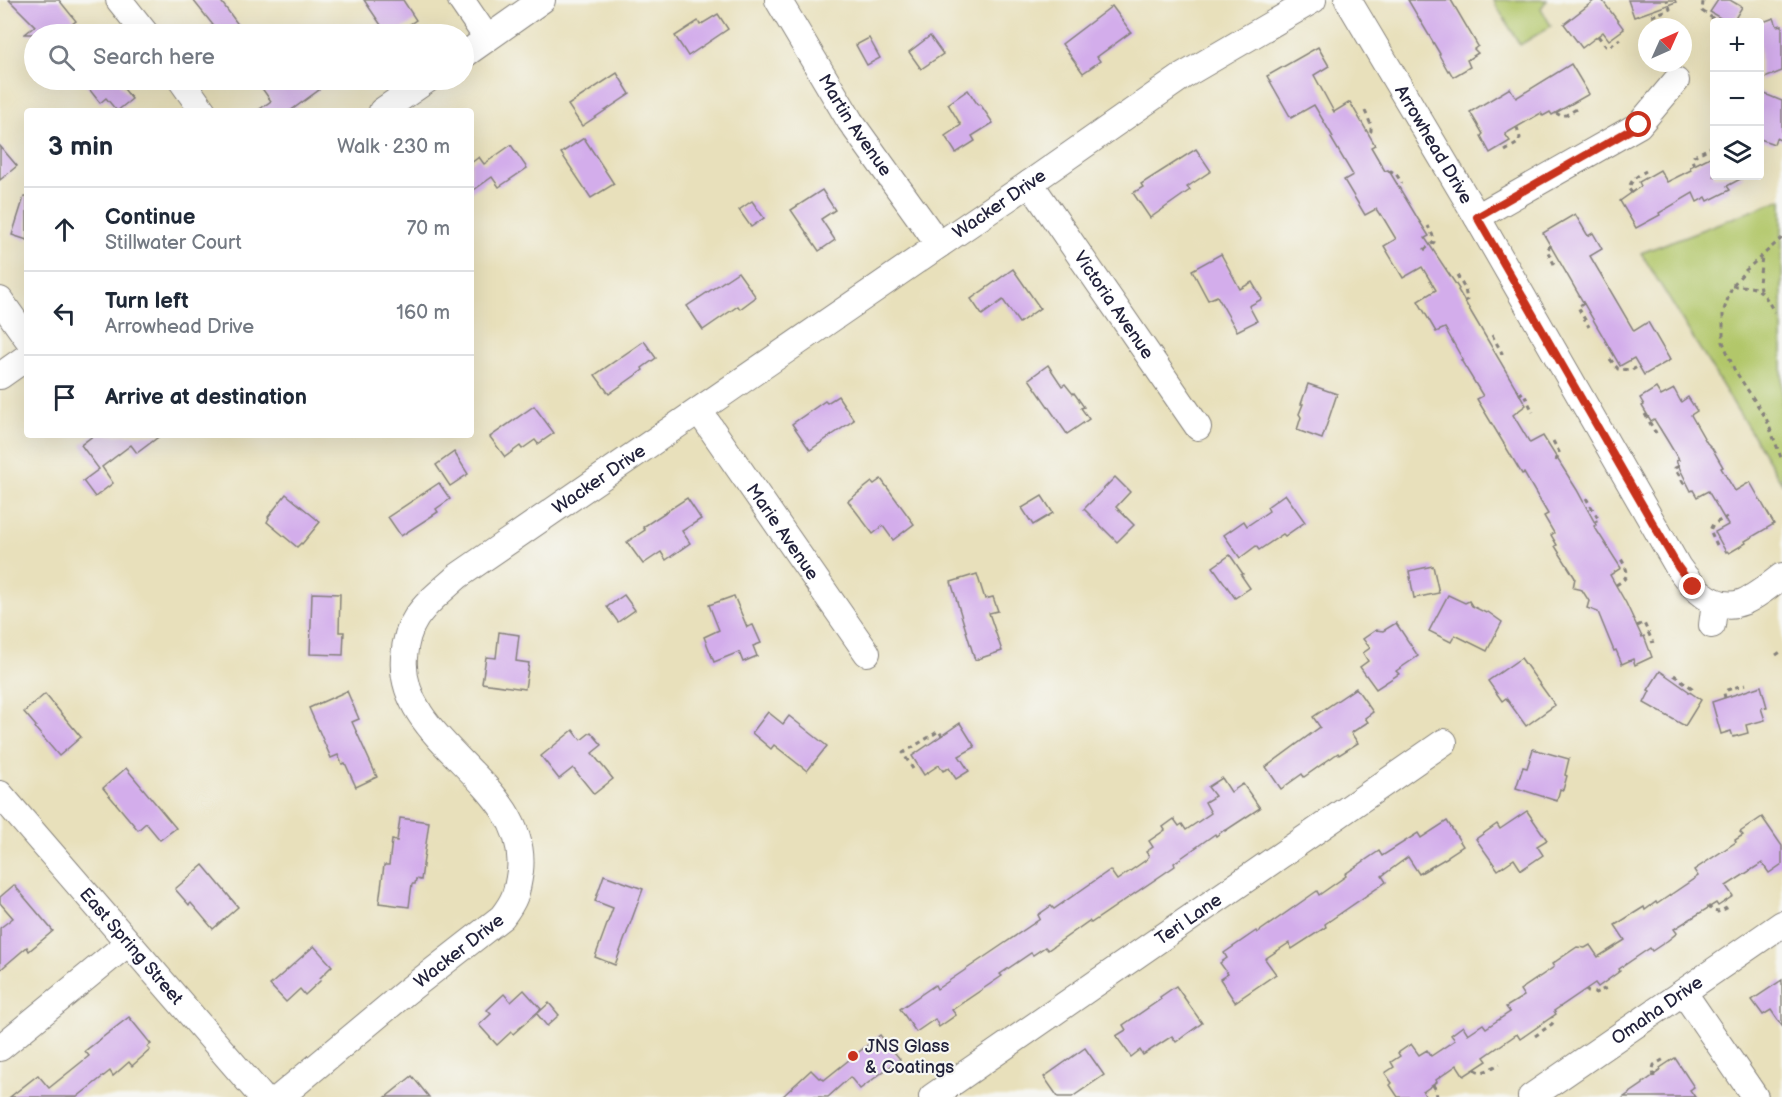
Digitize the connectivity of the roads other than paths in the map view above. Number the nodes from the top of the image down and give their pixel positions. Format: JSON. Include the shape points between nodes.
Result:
{"nodes":[{"id":1,"x":119,"y":0,"type":"edge"},
{"id":2,"x":461,"y":0,"type":"edge"},
{"id":3,"x":542,"y":0,"type":"edge"},
{"id":4,"x":778,"y":0,"type":"edge"},
{"id":5,"x":1313,"y":0,"type":"edge"},
{"id":6,"x":1348,"y":0,"type":"edge"},
{"id":7,"x":138,"y":24,"type":"edge"},
{"id":8,"x":487,"y":38,"type":"junction"},
{"id":9,"x":474,"y":47,"type":"edge"},
{"id":10,"x":1676,"y":81,"type":"dead end"},
{"id":11,"x":188,"y":90,"type":"edge"},
{"id":12,"x":413,"y":90,"type":"edge"},
{"id":13,"x":200,"y":108,"type":"edge"},
{"id":14,"x":386,"y":108,"type":"edge"},
{"id":15,"x":1030,"y":183,"type":"junction"},
{"id":16,"x":1477,"y":217,"type":"junction"},
{"id":17,"x":939,"y":245,"type":"junction"},
{"id":18,"x":0,"y":300,"type":"edge"},
{"id":19,"x":24,"y":334,"type":"edge"},
{"id":20,"x":24,"y":359,"type":"edge"},
{"id":21,"x":0,"y":376,"type":"edge"},
{"id":22,"x":699,"y":411,"type":"junction"},
{"id":23,"x":1198,"y":427,"type":"dead end"},
{"id":24,"x":1782,"y":576,"type":"edge"},
{"id":25,"x":867,"y":653,"type":"dead end"},
{"id":26,"x":1444,"y":742,"type":"dead end"},
{"id":27,"x":0,"y":794,"type":"edge"},
{"id":28,"x":1782,"y":924,"type":"edge"},
{"id":29,"x":128,"y":943,"type":"junction"},
{"id":30,"x":1684,"y":993,"type":"junction"},
{"id":31,"x":0,"y":1048,"type":"edge"},
{"id":32,"x":262,"y":1097,"type":"edge"},
{"id":33,"x":280,"y":1097,"type":"edge"},
{"id":34,"x":932,"y":1097,"type":"edge"},
{"id":35,"x":1531,"y":1097,"type":"edge"},
{"id":36,"x":1755,"y":1097,"type":"edge"}],
"edges":[{"from":1,"to":7,"type":"street"},
{"from":2,"to":8,"type":"street"},
{"from":3,"to":8,"type":"street"},
{"from":4,"to":17,"type":"street","name":"Martin Avenue","via":[[850,121]]},
{"from":5,"to":15,"type":"street","name":"Wacker Drive","via":[[1183,76]]},
{"from":6,"to":16,"type":"street","name":"Arrowhead Drive"},
{"from":8,"to":9,"type":"street"},
{"from":10,"to":16,"type":"street","via":[[1639,125]]},
{"from":11,"to":13,"type":"street"},
{"from":12,"to":14,"type":"street"},
{"from":15,"to":17,"type":"street","name":"Wacker Drive"},
{"from":15,"to":23,"type":"street","name":"Victoria Avenue"},
{"from":16,"to":24,"type":"street","name":"Arrowhead Drive","via":[[1678,567],[1714,614],[1744,602]]},
{"from":17,"to":22,"type":"street","name":"Wacker Drive"},
{"from":18,"to":19,"type":"street"},
{"from":20,"to":21,"type":"street"},
{"from":22,"to":25,"type":"street","name":"Marie Avenue"},
{"from":22,"to":33,"type":"street","name":"Wacker Drive","via":[[458,576],[416,618],[406,641],[406,686],[418,711],[509,818],[521,860],[513,903],[502,917]]},
{"from":26,"to":34,"type":"street","name":"Teri Lane"},
{"from":27,"to":29,"type":"street","name":"East Spring Street"},
{"from":28,"to":30,"type":"street","name":"Omaha Drive"},
{"from":29,"to":31,"type":"street"},
{"from":29,"to":32,"type":"street","name":"East Spring Street"},
{"from":30,"to":35,"type":"street","name":"Omaha Drive"},
{"from":30,"to":36,"type":"street"}]}
